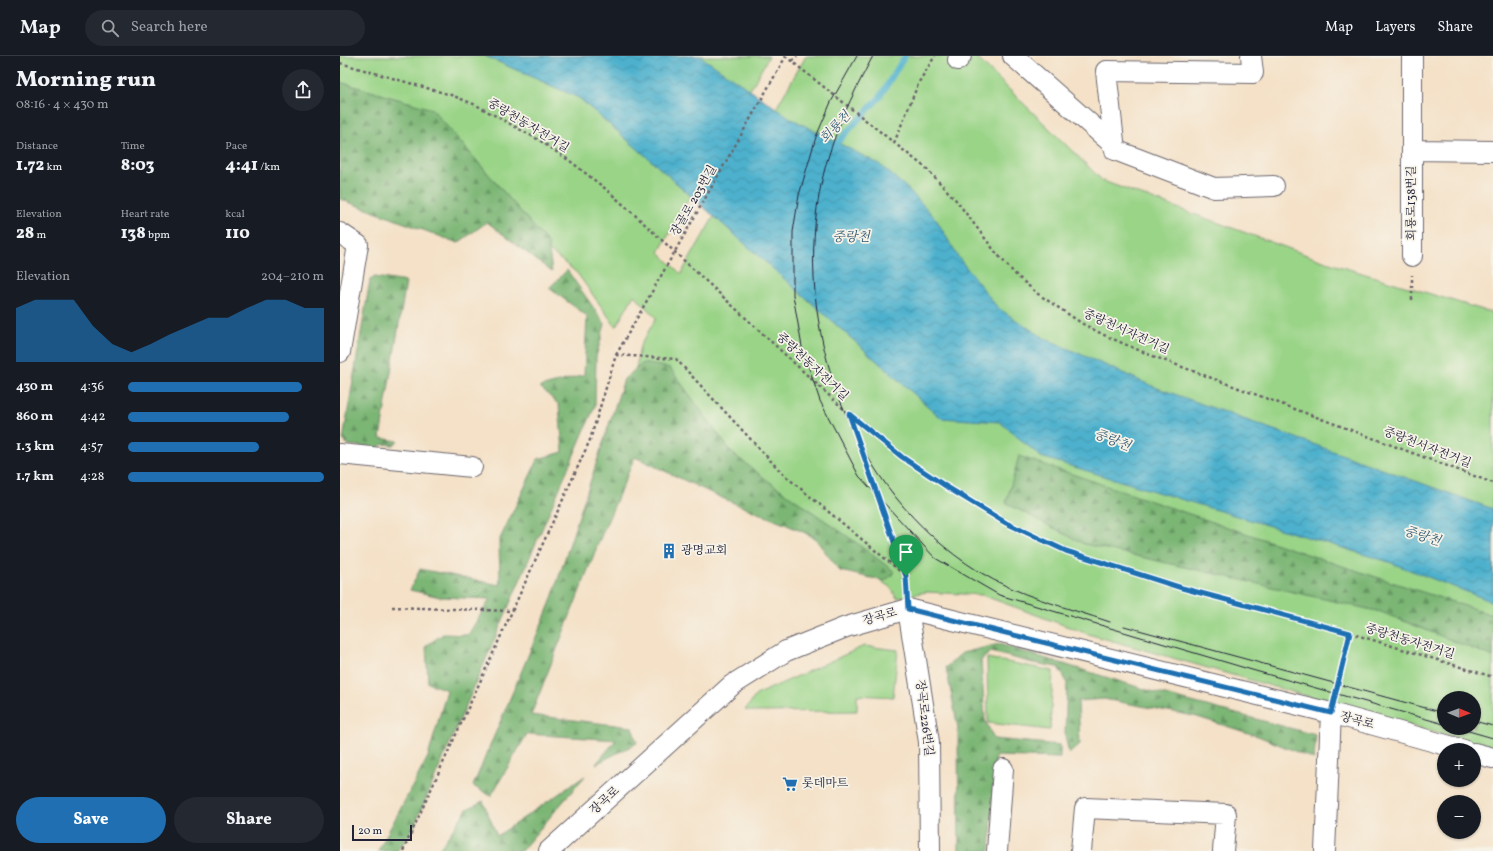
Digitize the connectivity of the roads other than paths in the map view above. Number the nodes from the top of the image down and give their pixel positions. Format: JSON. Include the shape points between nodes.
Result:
{"nodes":[{"id":1,"x":1013,"y":56,"type":"edge"},
{"id":2,"x":1250,"y":56,"type":"edge"},
{"id":3,"x":1412,"y":56,"type":"edge"},
{"id":4,"x":1115,"y":146,"type":"junction"},
{"id":5,"x":1412,"y":150,"type":"junction"},
{"id":6,"x":1493,"y":151,"type":"edge"},
{"id":7,"x":1274,"y":186,"type":"dead end"},
{"id":8,"x":340,"y":233,"type":"edge"},
{"id":9,"x":1412,"y":256,"type":"road end"},
{"id":10,"x":340,"y":352,"type":"edge"},
{"id":11,"x":340,"y":454,"type":"edge"},
{"id":12,"x":472,"y":466,"type":"dead end"},
{"id":13,"x":908,"y":609,"type":"junction"},
{"id":14,"x":1331,"y":713,"type":"junction"},
{"id":15,"x":1439,"y":743,"type":"edge"},
{"id":16,"x":1481,"y":755,"type":"edge"},
{"id":17,"x":1493,"y":758,"type":"edge"},
{"id":18,"x":1003,"y":769,"type":"dead end"},
{"id":19,"x":549,"y":851,"type":"edge"},
{"id":20,"x":930,"y":851,"type":"edge"},
{"id":21,"x":997,"y":851,"type":"edge"},
{"id":22,"x":1081,"y":851,"type":"edge"},
{"id":23,"x":1223,"y":851,"type":"edge"},
{"id":24,"x":1325,"y":851,"type":"edge"}],
"edges":[{"from":1,"to":4,"type":"street"},
{"from":2,"to":4,"type":"street","via":[[1253,73],[1106,71]]},
{"from":3,"to":5,"type":"street","name":"회룡로138번길"},
{"from":4,"to":7,"type":"street","via":[[1115,150],[1214,188]]},
{"from":5,"to":6,"type":"street","name":"회룡로138번길"},
{"from":5,"to":9,"type":"street","name":"회룡로138번길"},
{"from":8,"to":10,"type":"street","via":[[358,245]]},
{"from":11,"to":12,"type":"street"},
{"from":13,"to":14,"type":"street","name":"장곡로"},
{"from":13,"to":19,"type":"street","name":"장곡로","via":[[846,627],[786,650],[732,685]]},
{"from":13,"to":20,"type":"street","name":"장곡로226번길","via":[[929,742]]},
{"from":14,"to":15,"type":"street","name":"장곡로"},
{"from":14,"to":24,"type":"street"},
{"from":16,"to":17,"type":"street"},
{"from":18,"to":21,"type":"street"},
{"from":22,"to":23,"type":"street","via":[[1085,808],[1226,814]]}]}
